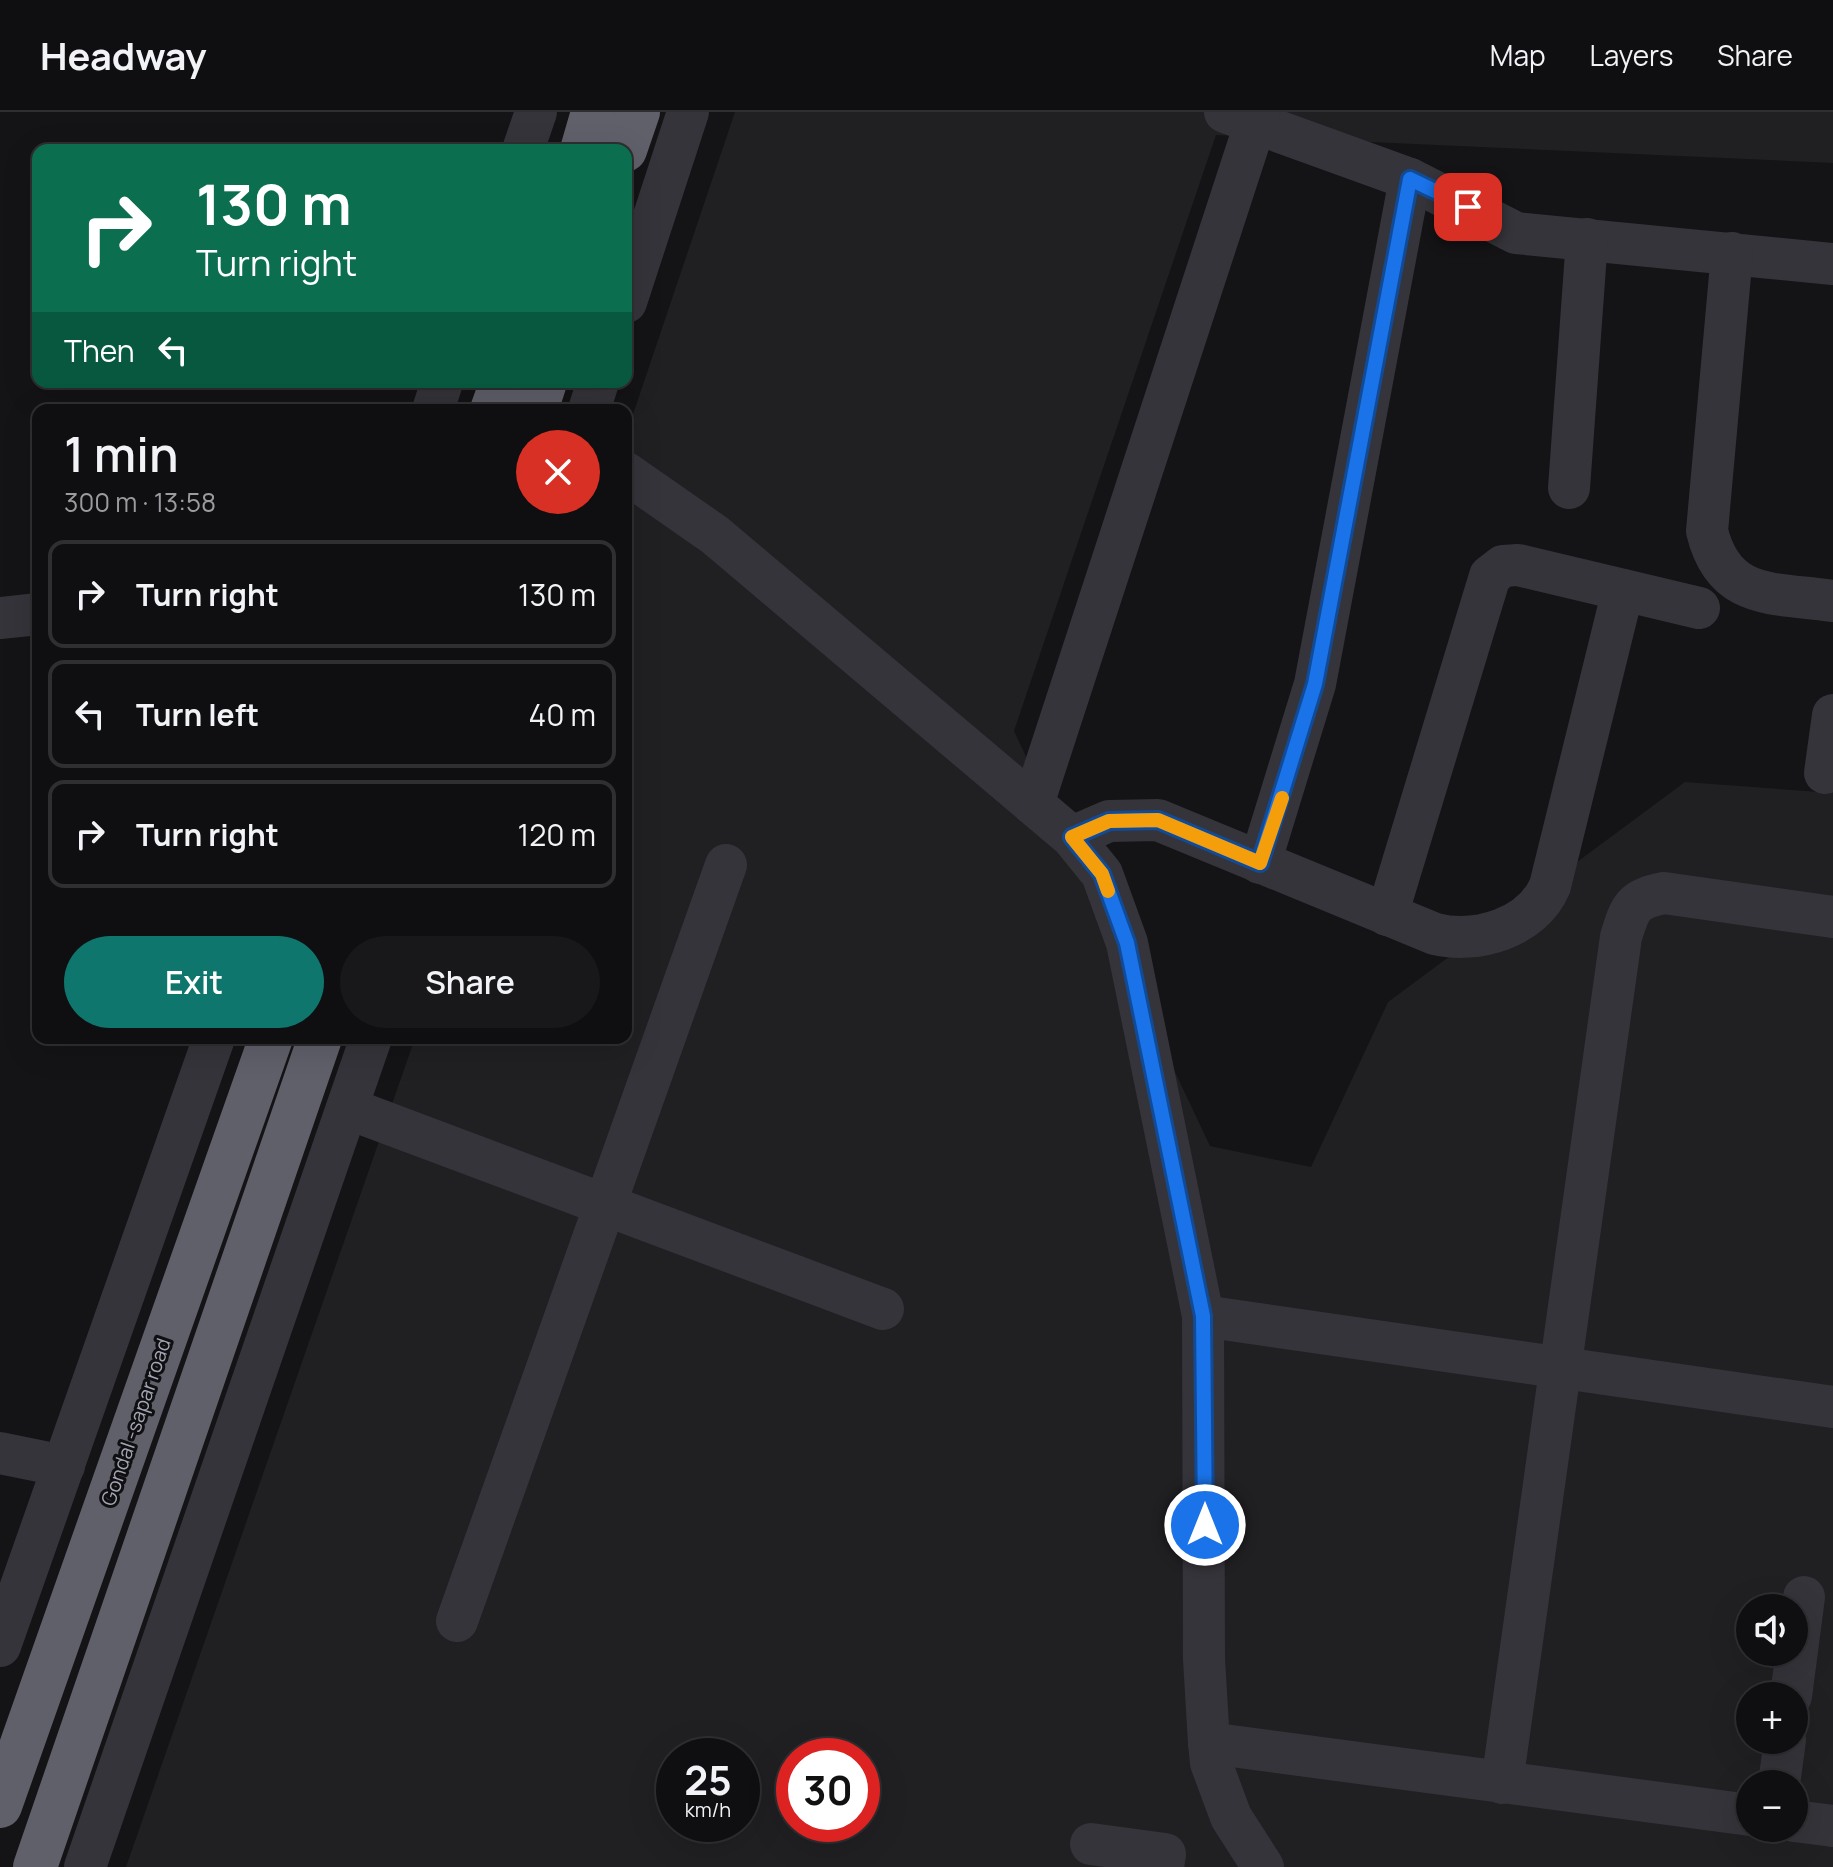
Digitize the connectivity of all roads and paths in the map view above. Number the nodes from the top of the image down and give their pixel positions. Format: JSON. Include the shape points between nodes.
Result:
{"nodes":[{"id":1,"x":536,"y":112,"type":"edge"},
{"id":2,"x":593,"y":112,"type":"edge"},
{"id":3,"x":638,"y":112,"type":"edge"},
{"id":4,"x":688,"y":112,"type":"edge"},
{"id":5,"x":1247,"y":115,"type":"edge"},
{"id":6,"x":525,"y":144,"type":"edge"},
{"id":7,"x":584,"y":144,"type":"edge"},
{"id":8,"x":627,"y":144,"type":"edge"},
{"id":9,"x":1410,"y":179,"type":"junction"},
{"id":10,"x":1587,"y":239,"type":"junction"},
{"id":11,"x":1732,"y":253,"type":"junction"},
{"id":12,"x":1833,"y":264,"type":"edge"},
{"id":13,"x":632,"y":284,"type":"edge"},
{"id":14,"x":632,"y":477,"type":"edge"},
{"id":15,"x":1569,"y":488,"type":"dead end"},
{"id":16,"x":1623,"y":590,"type":"junction"},
{"id":17,"x":1833,"y":601,"type":"edge"},
{"id":18,"x":1699,"y":608,"type":"dead end"},
{"id":19,"x":32,"y":615,"type":"edge"},
{"id":20,"x":0,"y":618,"type":"edge"},
{"id":21,"x":1833,"y":715,"type":"edge"},
{"id":22,"x":1825,"y":773,"type":"dead end"},
{"id":23,"x":1033,"y":804,"type":"junction"},
{"id":24,"x":1072,"y":837,"type":"junction"},
{"id":25,"x":1260,"y":863,"type":"junction"},
{"id":26,"x":726,"y":865,"type":"dead end"},
{"id":27,"x":1387,"y":915,"type":"junction"},
{"id":28,"x":1833,"y":917,"type":"edge"},
{"id":29,"x":212,"y":1044,"type":"edge"},
{"id":30,"x":269,"y":1044,"type":"edge"},
{"id":31,"x":318,"y":1044,"type":"edge"},
{"id":32,"x":369,"y":1044,"type":"edge"},
{"id":33,"x":347,"y":1108,"type":"junction"},
{"id":34,"x":607,"y":1205,"type":"junction"},
{"id":35,"x":883,"y":1309,"type":"dead end"},
{"id":36,"x":1203,"y":1316,"type":"junction"},
{"id":37,"x":1561,"y":1367,"type":"junction"},
{"id":38,"x":1831,"y":1395,"type":"edge"},
{"id":39,"x":0,"y":1453,"type":"edge"},
{"id":40,"x":64,"y":1466,"type":"junction"},
{"id":41,"x":457,"y":1621,"type":"dead end"},
{"id":42,"x":0,"y":1646,"type":"edge"},
{"id":43,"x":1209,"y":1743,"type":"junction"},
{"id":44,"x":1502,"y":1783,"type":"junction"},
{"id":45,"x":0,"y":1806,"type":"edge"},
{"id":46,"x":1736,"y":1813,"type":"edge"},
{"id":47,"x":1808,"y":1823,"type":"edge"},
{"id":48,"x":1833,"y":1826,"type":"edge"},
{"id":49,"x":1091,"y":1844,"type":"dead end"},
{"id":50,"x":35,"y":1867,"type":"edge"},
{"id":51,"x":85,"y":1867,"type":"edge"},
{"id":52,"x":1163,"y":1867,"type":"edge"},
{"id":53,"x":1263,"y":1867,"type":"edge"}],
"edges":[{"from":1,"to":6,"type":"street"},
{"from":2,"to":7,"type":"highway"},
{"from":3,"to":8,"type":"highway"},
{"from":4,"to":13,"type":"street"},
{"from":5,"to":9,"type":"street"},
{"from":5,"to":23,"type":"street"},
{"from":9,"to":10,"type":"street","via":[[1516,233]]},
{"from":9,"to":25,"type":"street","via":[[1315,684]]},
{"from":10,"to":11,"type":"street"},
{"from":10,"to":15,"type":"street"},
{"from":11,"to":12,"type":"street"},
{"from":11,"to":17,"type":"street","via":[[1707,531],[1713,555],[1745,589]]},
{"from":14,"to":23,"type":"street","via":[[715,535]]},
{"from":16,"to":18,"type":"street"},
{"from":16,"to":27,"type":"street","via":[[1542,905],[1523,921],[1459,940]]},
{"from":16,"to":27,"type":"street","via":[[1518,565],[1503,566],[1490,576]]},
{"from":19,"to":20,"type":"street"},
{"from":21,"to":22,"type":"street"},
{"from":23,"to":24,"type":"street"},
{"from":24,"to":25,"type":"street","via":[[1109,821],[1158,820]]},
{"from":24,"to":36,"type":"street","via":[[1102,874],[1127,943]]},
{"from":25,"to":27,"type":"street"},
{"from":26,"to":34,"type":"street"},
{"from":28,"to":37,"type":"street","via":[[1664,893],[1643,897],[1630,911],[1621,937]]},
{"from":29,"to":40,"type":"street"},
{"from":30,"to":45,"type":"highway","name":"Gondal -sapar road"},
{"from":31,"to":50,"type":"highway"},
{"from":32,"to":33,"type":"street"},
{"from":33,"to":34,"type":"street"},
{"from":33,"to":51,"type":"street"},
{"from":34,"to":35,"type":"street"},
{"from":34,"to":41,"type":"street"},
{"from":36,"to":37,"type":"street"},
{"from":36,"to":43,"type":"street"},
{"from":37,"to":38,"type":"street"},
{"from":37,"to":44,"type":"street"},
{"from":39,"to":40,"type":"street"},
{"from":40,"to":42,"type":"street"},
{"from":43,"to":44,"type":"street"},
{"from":43,"to":53,"type":"street","via":[[1231,1817]]},
{"from":44,"to":46,"type":"street"},
{"from":47,"to":48,"type":"street"},
{"from":49,"to":52,"type":"street","via":[[1165,1854]]}]}
